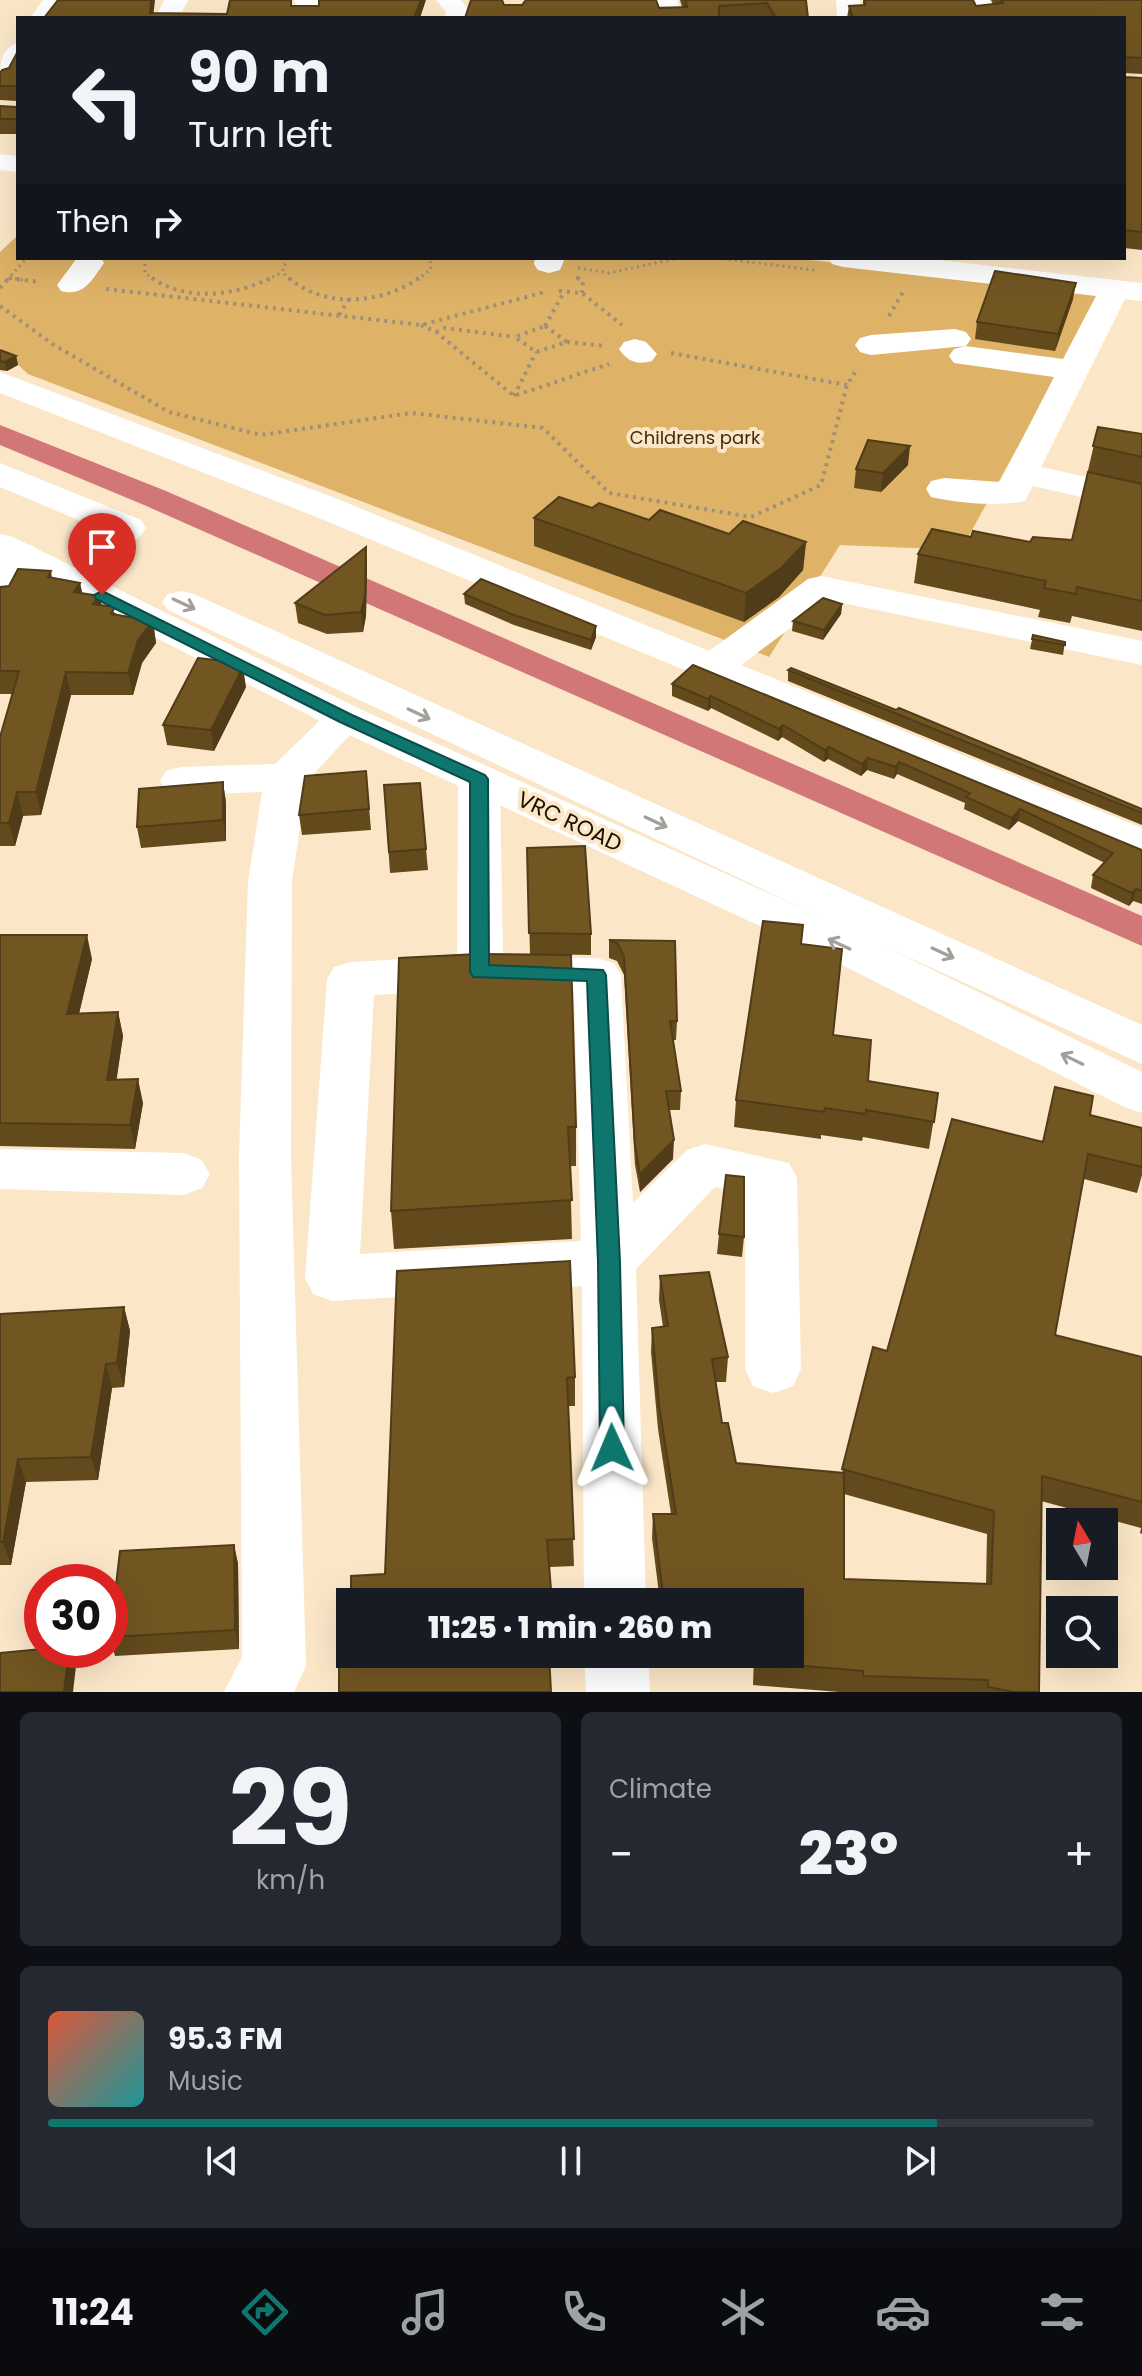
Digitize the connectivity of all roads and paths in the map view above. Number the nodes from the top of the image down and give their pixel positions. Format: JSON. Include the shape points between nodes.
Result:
{"nodes":[{"id":1,"x":448,"y":0,"type":"edge"},
{"id":2,"x":457,"y":16,"type":"edge"},
{"id":3,"x":16,"y":53,"type":"edge"},
{"id":4,"x":0,"y":75,"type":"edge"},
{"id":5,"x":25,"y":260,"type":"edge"},
{"id":6,"x":145,"y":260,"type":"edge"},
{"id":7,"x":287,"y":260,"type":"edge"},
{"id":8,"x":430,"y":260,"type":"edge"},
{"id":9,"x":670,"y":260,"type":"edge"},
{"id":10,"x":862,"y":260,"type":"edge"},
{"id":11,"x":1006,"y":260,"type":"edge"},
{"id":12,"x":550,"y":261,"type":"edge"},
{"id":13,"x":917,"y":266,"type":"junction"},
{"id":14,"x":1032,"y":267,"type":"edge"},
{"id":15,"x":282,"y":272,"type":"junction"},
{"id":16,"x":9,"y":278,"type":"junction"},
{"id":17,"x":1133,"y":286,"type":"edge"},
{"id":18,"x":0,"y":288,"type":"edge"},
{"id":19,"x":184,"y":292,"type":"junction"},
{"id":20,"x":564,"y":292,"type":"junction"},
{"id":21,"x":179,"y":297,"type":"junction"},
{"id":22,"x":349,"y":299,"type":"junction"},
{"id":23,"x":0,"y":306,"type":"edge"},
{"id":24,"x":339,"y":315,"type":"junction"},
{"id":25,"x":442,"y":322,"type":"junction"},
{"id":26,"x":421,"y":325,"type":"junction"},
{"id":27,"x":545,"y":326,"type":"junction"},
{"id":28,"x":445,"y":328,"type":"junction"},
{"id":29,"x":436,"y":332,"type":"junction"},
{"id":30,"x":515,"y":337,"type":"junction"},
{"id":31,"x":567,"y":342,"type":"junction"},
{"id":32,"x":871,"y":345,"type":"junction"},
{"id":33,"x":536,"y":352,"type":"junction"},
{"id":34,"x":638,"y":352,"type":"junction"},
{"id":35,"x":1074,"y":370,"type":"junction"},
{"id":36,"x":0,"y":382,"type":"edge"},
{"id":37,"x":847,"y":385,"type":"junction"},
{"id":38,"x":514,"y":396,"type":"junction"},
{"id":39,"x":1021,"y":473,"type":"junction"},
{"id":40,"x":0,"y":474,"type":"edge"},
{"id":41,"x":944,"y":489,"type":"dead end"},
{"id":42,"x":1142,"y":500,"type":"edge"},
{"id":43,"x":7,"y":540,"type":"edge"},
{"id":44,"x":88,"y":559,"type":"junction"},
{"id":45,"x":0,"y":597,"type":"edge"},
{"id":46,"x":1142,"y":653,"type":"edge"},
{"id":47,"x":714,"y":666,"type":"junction"},
{"id":48,"x":346,"y":718,"type":"junction"},
{"id":49,"x":286,"y":777,"type":"junction"},
{"id":50,"x":479,"y":779,"type":"junction"},
{"id":51,"x":181,"y":781,"type":"dead end"},
{"id":52,"x":1142,"y":845,"type":"edge"},
{"id":53,"x":480,"y":972,"type":"junction"},
{"id":54,"x":1142,"y":1046,"type":"edge"},
{"id":55,"x":1142,"y":1094,"type":"edge"},
{"id":56,"x":0,"y":1169,"type":"edge"},
{"id":57,"x":184,"y":1174,"type":"dead end"},
{"id":58,"x":609,"y":1262,"type":"junction"},
{"id":59,"x":773,"y":1369,"type":"dead end"},
{"id":60,"x":615,"y":1588,"type":"edge"},
{"id":61,"x":617,"y":1668,"type":"edge"},
{"id":62,"x":256,"y":1692,"type":"edge"},
{"id":63,"x":618,"y":1692,"type":"edge"}],
"edges":[{"from":1,"to":2,"type":"street"},
{"from":3,"to":4,"type":"street"},
{"from":5,"to":16,"type":"path"},
{"from":6,"to":19,"type":"path","via":[[145,273],[158,284]]},
{"from":7,"to":15,"type":"path"},
{"from":8,"to":22,"type":"path","via":[[431,269],[415,285]]},
{"from":9,"to":12,"type":"path","via":[[609,273]]},
{"from":10,"to":13,"type":"street"},
{"from":11,"to":14,"type":"street"},
{"from":13,"to":14,"type":"street"},
{"from":13,"to":32,"type":"path"},
{"from":14,"to":17,"type":"street"},
{"from":15,"to":19,"type":"path","via":[[233,291]]},
{"from":15,"to":22,"type":"path","via":[[294,286]]},
{"from":16,"to":18,"type":"path"},
{"from":16,"to":21,"type":"path","via":[[81,274]]},
{"from":17,"to":35,"type":"street"},
{"from":19,"to":21,"type":"path"},
{"from":20,"to":25,"type":"path","via":[[551,290]]},
{"from":20,"to":27,"type":"path"},
{"from":20,"to":34,"type":"path","via":[[582,293],[650,346]]},
{"from":21,"to":24,"type":"path"},
{"from":22,"to":24,"type":"path"},
{"from":23,"to":37,"type":"path","via":[[54,345],[169,412],[261,435],[411,413],[543,428],[609,493],[751,517],[821,485]]},
{"from":24,"to":26,"type":"path"},
{"from":25,"to":26,"type":"path"},
{"from":25,"to":28,"type":"path"},
{"from":26,"to":29,"type":"path"},
{"from":27,"to":30,"type":"path"},
{"from":27,"to":31,"type":"path"},
{"from":28,"to":29,"type":"path"},
{"from":28,"to":30,"type":"path"},
{"from":29,"to":38,"type":"path"},
{"from":30,"to":33,"type":"path"},
{"from":31,"to":33,"type":"path"},
{"from":31,"to":34,"type":"path"},
{"from":32,"to":35,"type":"street","via":[[960,347]]},
{"from":32,"to":37,"type":"path"},
{"from":33,"to":38,"type":"path"},
{"from":34,"to":37,"type":"path","via":[[659,351]]},
{"from":34,"to":38,"type":"path"},
{"from":35,"to":39,"type":"street"},
{"from":36,"to":47,"type":"street"},
{"from":39,"to":41,"type":"street","via":[[1012,493]]},
{"from":39,"to":42,"type":"street"},
{"from":40,"to":44,"type":"street","via":[[128,528]]},
{"from":43,"to":44,"type":"street"},
{"from":43,"to":45,"type":"street"},
{"from":43,"to":48,"type":"street","name":"VRC ROAD"},
{"from":44,"to":54,"type":"street","one_way":true},
{"from":46,"to":47,"type":"street","via":[[821,587]]},
{"from":47,"to":52,"type":"street"},
{"from":48,"to":49,"type":"street"},
{"from":48,"to":50,"type":"street","name":"VRC ROAD"},
{"from":49,"to":51,"type":"street"},
{"from":49,"to":62,"type":"street","via":[[270,881],[265,1140],[274,1666]]},
{"from":50,"to":53,"type":"street"},
{"from":55,"to":50,"type":"street","name":"VRC ROAD","one_way":true,"via":[[840,944]]},
{"from":53,"to":58,"type":"street","via":[[597,975]]},
{"from":53,"to":58,"type":"street","via":[[351,979],[332,1278]]},
{"from":56,"to":57,"type":"street"},
{"from":58,"to":59,"type":"street","via":[[705,1164],[771,1178]]},
{"from":58,"to":60,"type":"street"},
{"from":61,"to":63,"type":"street"}]}
